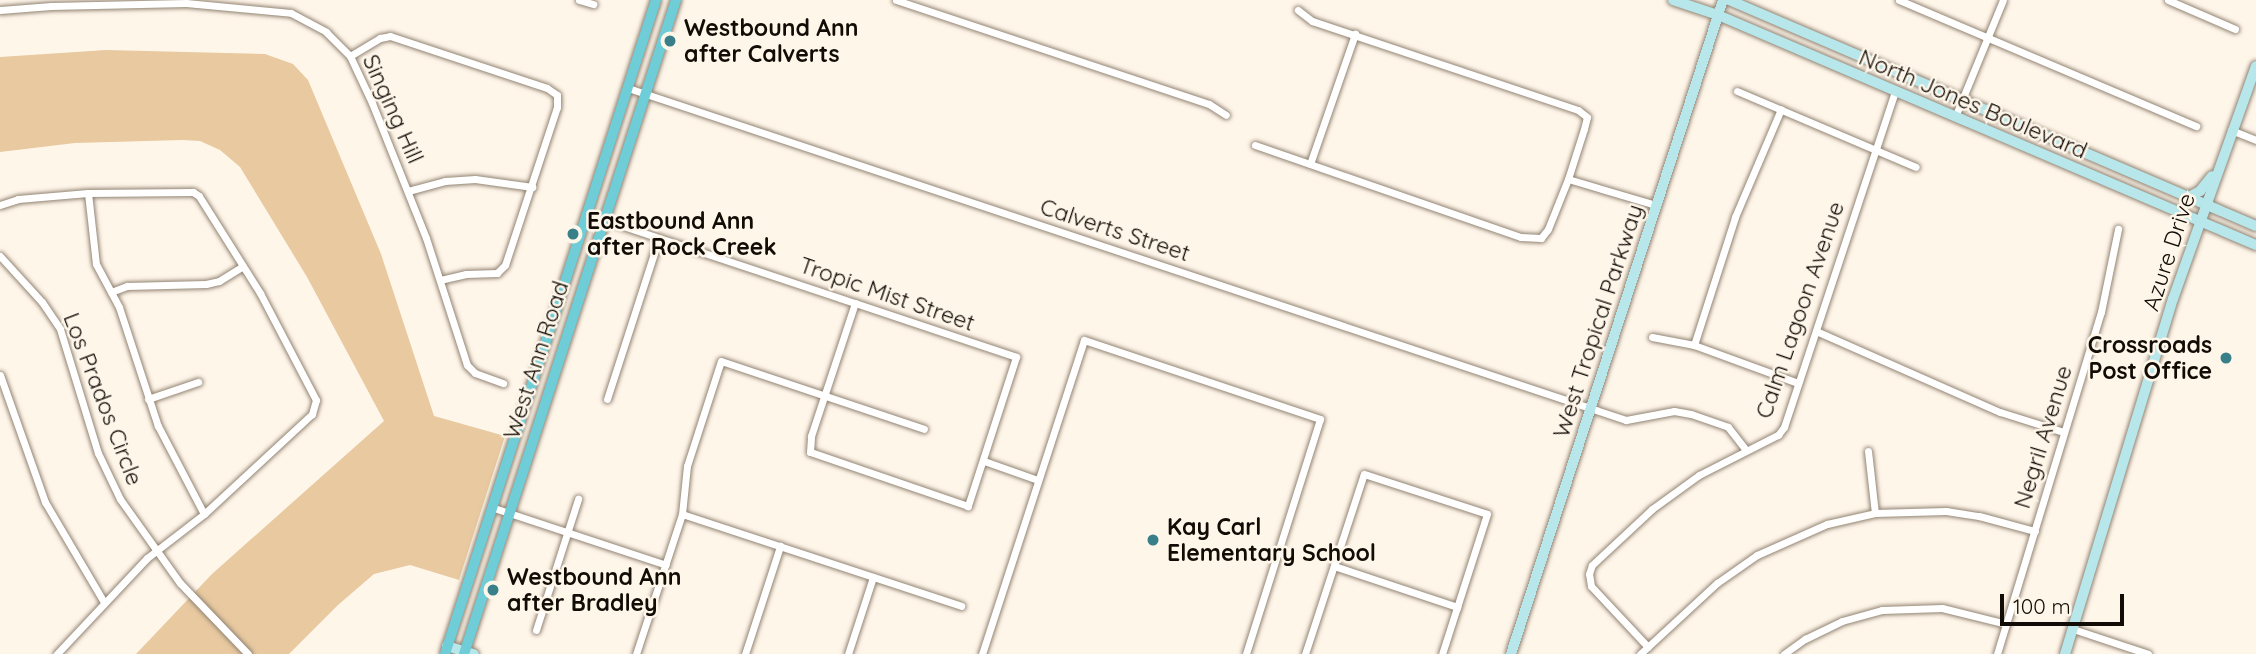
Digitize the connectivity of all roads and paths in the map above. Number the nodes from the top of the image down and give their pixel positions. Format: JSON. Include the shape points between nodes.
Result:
{"nodes":[{"id":1,"x":579,"y":0,"type":"edge"},
{"id":2,"x":656,"y":0,"type":"edge"},
{"id":3,"x":676,"y":0,"type":"edge"},
{"id":4,"x":896,"y":0,"type":"edge"},
{"id":5,"x":1674,"y":0,"type":"edge"},
{"id":6,"x":1723,"y":0,"type":"edge"},
{"id":7,"x":1729,"y":0,"type":"edge"},
{"id":8,"x":1899,"y":0,"type":"edge"},
{"id":9,"x":2003,"y":0,"type":"edge"},
{"id":10,"x":2168,"y":0,"type":"edge"},
{"id":11,"x":89,"y":2,"type":"edge"},
{"id":12,"x":186,"y":2,"type":"edge"},
{"id":13,"x":593,"y":4,"type":"dead end"},
{"id":14,"x":0,"y":10,"type":"edge"},
{"id":15,"x":1298,"y":10,"type":"dead end"},
{"id":16,"x":1718,"y":15,"type":"junction"},
{"id":17,"x":2235,"y":29,"type":"dead end"},
{"id":18,"x":1355,"y":34,"type":"junction"},
{"id":19,"x":1988,"y":38,"type":"junction"},
{"id":20,"x":350,"y":56,"type":"junction"},
{"id":21,"x":2256,"y":66,"type":"edge"},
{"id":22,"x":628,"y":88,"type":"junction"},
{"id":23,"x":1737,"y":91,"type":"dead end"},
{"id":24,"x":1895,"y":91,"type":"junction"},
{"id":25,"x":646,"y":94,"type":"junction"},
{"id":26,"x":1962,"y":101,"type":"junction"},
{"id":27,"x":1782,"y":109,"type":"junction"},
{"id":28,"x":1226,"y":115,"type":"dead end"},
{"id":29,"x":1955,"y":117,"type":"junction"},
{"id":30,"x":2196,"y":126,"type":"dead end"},
{"id":31,"x":2231,"y":130,"type":"junction"},
{"id":32,"x":2256,"y":140,"type":"edge"},
{"id":33,"x":1255,"y":145,"type":"dead end"},
{"id":34,"x":1875,"y":149,"type":"junction"},
{"id":35,"x":1310,"y":164,"type":"junction"},
{"id":36,"x":1916,"y":167,"type":"dead end"},
{"id":37,"x":2217,"y":170,"type":"junction"},
{"id":38,"x":1568,"y":179,"type":"junction"},
{"id":39,"x":532,"y":187,"type":"junction"},
{"id":40,"x":408,"y":191,"type":"junction"},
{"id":41,"x":88,"y":193,"type":"junction"},
{"id":42,"x":2187,"y":198,"type":"junction"},
{"id":43,"x":0,"y":205,"type":"edge"},
{"id":44,"x":1656,"y":205,"type":"junction"},
{"id":45,"x":2204,"y":205,"type":"junction"},
{"id":46,"x":587,"y":214,"type":"junction"},
{"id":47,"x":604,"y":220,"type":"junction"},
{"id":48,"x":2198,"y":222,"type":"junction"},
{"id":49,"x":2256,"y":226,"type":"edge"},
{"id":50,"x":2118,"y":229,"type":"dead end"},
{"id":51,"x":2220,"y":230,"type":"junction"},
{"id":52,"x":659,"y":238,"type":"junction"},
{"id":53,"x":2256,"y":245,"type":"edge"},
{"id":54,"x":0,"y":256,"type":"edge"},
{"id":55,"x":2187,"y":257,"type":"junction"},
{"id":56,"x":243,"y":267,"type":"junction"},
{"id":57,"x":441,"y":280,"type":"junction"},
{"id":58,"x":111,"y":292,"type":"junction"},
{"id":59,"x":855,"y":303,"type":"junction"},
{"id":60,"x":1816,"y":331,"type":"junction"},
{"id":61,"x":1652,"y":337,"type":"dead end"},
{"id":62,"x":1694,"y":345,"type":"junction"},
{"id":63,"x":0,"y":374,"type":"edge"},
{"id":64,"x":198,"y":382,"type":"dead end"},
{"id":65,"x":503,"y":383,"type":"dead end"},
{"id":66,"x":1798,"y":383,"type":"junction"},
{"id":67,"x":824,"y":394,"type":"junction"},
{"id":68,"x":148,"y":399,"type":"junction"},
{"id":69,"x":607,"y":399,"type":"dead end"},
{"id":70,"x":1590,"y":408,"type":"junction"},
{"id":71,"x":924,"y":429,"type":"dead end"},
{"id":72,"x":2064,"y":432,"type":"junction"},
{"id":73,"x":1746,"y":450,"type":"junction"},
{"id":74,"x":1868,"y":451,"type":"dead end"},
{"id":75,"x":984,"y":461,"type":"junction"},
{"id":76,"x":1038,"y":480,"type":"junction"},
{"id":77,"x":578,"y":499,"type":"dead end"},
{"id":78,"x":491,"y":507,"type":"junction"},
{"id":79,"x":508,"y":513,"type":"junction"},
{"id":80,"x":1875,"y":513,"type":"junction"},
{"id":81,"x":204,"y":514,"type":"junction"},
{"id":82,"x":682,"y":514,"type":"junction"},
{"id":83,"x":2035,"y":531,"type":"junction"},
{"id":84,"x":567,"y":532,"type":"junction"},
{"id":85,"x":780,"y":546,"type":"junction"},
{"id":86,"x":156,"y":550,"type":"junction"},
{"id":87,"x":667,"y":565,"type":"junction"},
{"id":88,"x":1334,"y":566,"type":"junction"},
{"id":89,"x":873,"y":577,"type":"junction"},
{"id":90,"x":104,"y":602,"type":"junction"},
{"id":91,"x":961,"y":606,"type":"dead end"},
{"id":92,"x":1457,"y":607,"type":"junction"},
{"id":93,"x":2006,"y":624,"type":"junction"},
{"id":94,"x":2073,"y":629,"type":"junction"},
{"id":95,"x":536,"y":630,"type":"dead end"},
{"id":96,"x":1648,"y":647,"type":"junction"},
{"id":97,"x":446,"y":650,"type":"edge"},
{"id":98,"x":2138,"y":652,"type":"edge"},
{"id":99,"x":468,"y":653,"type":"edge"},
{"id":100,"x":1445,"y":653,"type":"edge"},
{"id":101,"x":57,"y":654,"type":"edge"},
{"id":102,"x":248,"y":654,"type":"edge"},
{"id":103,"x":636,"y":654,"type":"edge"},
{"id":104,"x":745,"y":654,"type":"edge"},
{"id":105,"x":848,"y":654,"type":"edge"},
{"id":106,"x":982,"y":654,"type":"edge"},
{"id":107,"x":1246,"y":654,"type":"edge"},
{"id":108,"x":1305,"y":654,"type":"edge"},
{"id":109,"x":1511,"y":654,"type":"edge"},
{"id":110,"x":1640,"y":654,"type":"edge"},
{"id":111,"x":1784,"y":654,"type":"edge"},
{"id":112,"x":1997,"y":654,"type":"edge"},
{"id":113,"x":2065,"y":654,"type":"edge"},
{"id":114,"x":2148,"y":654,"type":"edge"}],
"edges":[{"from":1,"to":13,"type":"street"},
{"from":2,"to":22,"type":"main road","name":"West Ann Road"},
{"from":3,"to":25,"type":"main road","name":"West Ann Road"},
{"from":4,"to":28,"type":"street","via":[[1209,104]]},
{"from":5,"to":16,"type":"main road","name":"North Jones Boulevard"},
{"from":6,"to":16,"type":"main road","name":"West Tropical Parkway"},
{"from":7,"to":26,"type":"main road","name":"North Jones Boulevard"},
{"from":8,"to":19,"type":"street"},
{"from":9,"to":19,"type":"street"},
{"from":10,"to":17,"type":"street"},
{"from":11,"to":12,"type":"street","name":"Singing Hill"},
{"from":11,"to":14,"type":"street","name":"Singing Hill"},
{"from":12,"to":20,"type":"street","name":"Singing Hill","via":[[290,13],[326,32]]},
{"from":15,"to":18,"type":"street","via":[[1312,21]]},
{"from":16,"to":24,"type":"main road","name":"North Jones Boulevard"},
{"from":16,"to":44,"type":"main road","name":"West Tropical Parkway"},
{"from":18,"to":35,"type":"street"},
{"from":18,"to":38,"type":"street","via":[[1578,110],[1587,117]]},
{"from":19,"to":26,"type":"street"},
{"from":19,"to":30,"type":"street"},
{"from":20,"to":39,"type":"street","via":[[390,36],[557,95]]},
{"from":20,"to":40,"type":"street","name":"Singing Hill"},
{"from":21,"to":31,"type":"main road","name":"Azure Drive"},
{"from":22,"to":25,"type":"street","name":"Calverts Street"},
{"from":22,"to":46,"type":"main road","name":"West Ann Road"},
{"from":23,"to":27,"type":"street"},
{"from":24,"to":29,"type":"main road","name":"North Jones Boulevard"},
{"from":24,"to":34,"type":"street","name":"Calm Lagoon Avenue"},
{"from":25,"to":47,"type":"main road","name":"West Ann Road"},
{"from":25,"to":70,"type":"street","name":"Calverts Street"},
{"from":26,"to":29,"type":"street"},
{"from":26,"to":42,"type":"main road","name":"North Jones Boulevard"},
{"from":27,"to":34,"type":"street"},
{"from":27,"to":62,"type":"street","via":[[1735,218]]},
{"from":29,"to":48,"type":"main road","name":"North Jones Boulevard"},
{"from":31,"to":32,"type":"street"},
{"from":31,"to":37,"type":"main road","name":"Azure Drive"},
{"from":33,"to":35,"type":"street"},
{"from":34,"to":36,"type":"street"},
{"from":34,"to":60,"type":"street","name":"Calm Lagoon Avenue"},
{"from":35,"to":38,"type":"street","via":[[1521,237],[1541,238]]},
{"from":37,"to":42,"type":"main road","via":[[2200,191]]},
{"from":37,"to":45,"type":"main road","name":"Azure Drive"},
{"from":38,"to":44,"type":"street"},
{"from":39,"to":40,"type":"street","via":[[475,179]]},
{"from":39,"to":57,"type":"street","via":[[503,269]]},
{"from":40,"to":57,"type":"street","name":"Singing Hill"},
{"from":41,"to":43,"type":"street","via":[[18,199]]},
{"from":41,"to":56,"type":"street","via":[[193,192]]},
{"from":41,"to":58,"type":"street","via":[[96,264]]},
{"from":42,"to":45,"type":"main road","name":"North Jones Boulevard"},
{"from":44,"to":70,"type":"main road","name":"West Tropical Parkway"},
{"from":45,"to":48,"type":"main road","name":"Azure Drive"},
{"from":45,"to":49,"type":"main road","name":"North Jones Boulevard"},
{"from":46,"to":47,"type":"street","name":"Tropic Mist Street"},
{"from":46,"to":78,"type":"main road","name":"West Ann Road"},
{"from":47,"to":52,"type":"street","name":"Tropic Mist Street"},
{"from":47,"to":79,"type":"main road","name":"West Ann Road"},
{"from":48,"to":51,"type":"main road","name":"North Jones Boulevard"},
{"from":48,"to":55,"type":"main road","name":"Azure Drive"},
{"from":50,"to":72,"type":"street","name":"Negril Avenue","via":[[2101,312]]},
{"from":51,"to":53,"type":"main road","name":"North Jones Boulevard"},
{"from":51,"to":55,"type":"main road","via":[[2202,235]]},
{"from":52,"to":59,"type":"street","name":"Tropic Mist Street"},
{"from":52,"to":69,"type":"street"},
{"from":54,"to":86,"type":"street","name":"Los Prados Circle","via":[[60,329],[98,453],[120,499]]},
{"from":55,"to":94,"type":"main road","name":"Azure Drive"},
{"from":56,"to":58,"type":"street","via":[[206,284],[127,286]]},
{"from":56,"to":81,"type":"street","via":[[316,407]]},
{"from":57,"to":65,"type":"street","name":"Singing Hill","via":[[467,365],[475,373]]},
{"from":58,"to":68,"type":"street","via":[[131,338]]},
{"from":59,"to":67,"type":"street"},
{"from":59,"to":75,"type":"street","name":"Tropic Mist Street","via":[[1016,358]]},
{"from":60,"to":66,"type":"street","name":"Calm Lagoon Avenue"},
{"from":60,"to":72,"type":"street","via":[[2000,412]]},
{"from":61,"to":62,"type":"street"},
{"from":62,"to":66,"type":"street"},
{"from":63,"to":90,"type":"street","via":[[45,502]]},
{"from":64,"to":68,"type":"street"},
{"from":66,"to":73,"type":"street","name":"Calm Lagoon Avenue","via":[[1778,435]]},
{"from":67,"to":71,"type":"street"},
{"from":67,"to":75,"type":"street","via":[[808,444],[810,452],[968,506]]},
{"from":67,"to":82,"type":"street","via":[[721,361],[687,466]]},
{"from":68,"to":81,"type":"street"},
{"from":70,"to":73,"type":"street","name":"Calverts Street","via":[[1626,420],[1674,411],[1691,414],[1728,427]]},
{"from":70,"to":109,"type":"main road","name":"West Tropical Parkway"},
{"from":72,"to":83,"type":"street","name":"Negril Avenue"},
{"from":73,"to":96,"type":"street","name":"Calm Lagoon Avenue","via":[[1699,475],[1652,509],[1592,565],[1588,574],[1591,586]]},
{"from":74,"to":80,"type":"street"},
{"from":75,"to":76,"type":"street"},
{"from":76,"to":106,"type":"street"},
{"from":76,"to":107,"type":"street","via":[[1084,340],[1320,419]]},
{"from":77,"to":84,"type":"street"},
{"from":78,"to":79,"type":"street"},
{"from":78,"to":97,"type":"main road","name":"West Ann Road"},
{"from":79,"to":84,"type":"street"},
{"from":79,"to":99,"type":"main road","name":"West Ann Road"},
{"from":80,"to":83,"type":"street","via":[[1946,511]]},
{"from":80,"to":96,"type":"street","via":[[1827,524],[1757,555],[1717,583]]},
{"from":81,"to":86,"type":"street"},
{"from":82,"to":85,"type":"street"},
{"from":82,"to":87,"type":"street"},
{"from":83,"to":93,"type":"street","name":"Negril Avenue"},
{"from":84,"to":87,"type":"street"},
{"from":84,"to":95,"type":"street"},
{"from":85,"to":89,"type":"street"},
{"from":85,"to":104,"type":"street"},
{"from":86,"to":90,"type":"street"},
{"from":86,"to":102,"type":"street","name":"Los Prados Circle","via":[[200,607]]},
{"from":87,"to":103,"type":"street"},
{"from":88,"to":92,"type":"street"},
{"from":88,"to":92,"type":"street","via":[[1364,474],[1487,514]]},
{"from":88,"to":108,"type":"street"},
{"from":89,"to":91,"type":"street"},
{"from":89,"to":105,"type":"street"},
{"from":90,"to":101,"type":"street"},
{"from":92,"to":100,"type":"street"},
{"from":93,"to":111,"type":"street","via":[[1942,608],[1882,610],[1842,621]]},
{"from":93,"to":112,"type":"street","name":"Negril Avenue"},
{"from":94,"to":98,"type":"street"},
{"from":94,"to":113,"type":"main road","name":"Azure Drive"},
{"from":96,"to":110,"type":"street"},
{"from":97,"to":99,"type":"main road"},
{"from":98,"to":114,"type":"street"}]}
